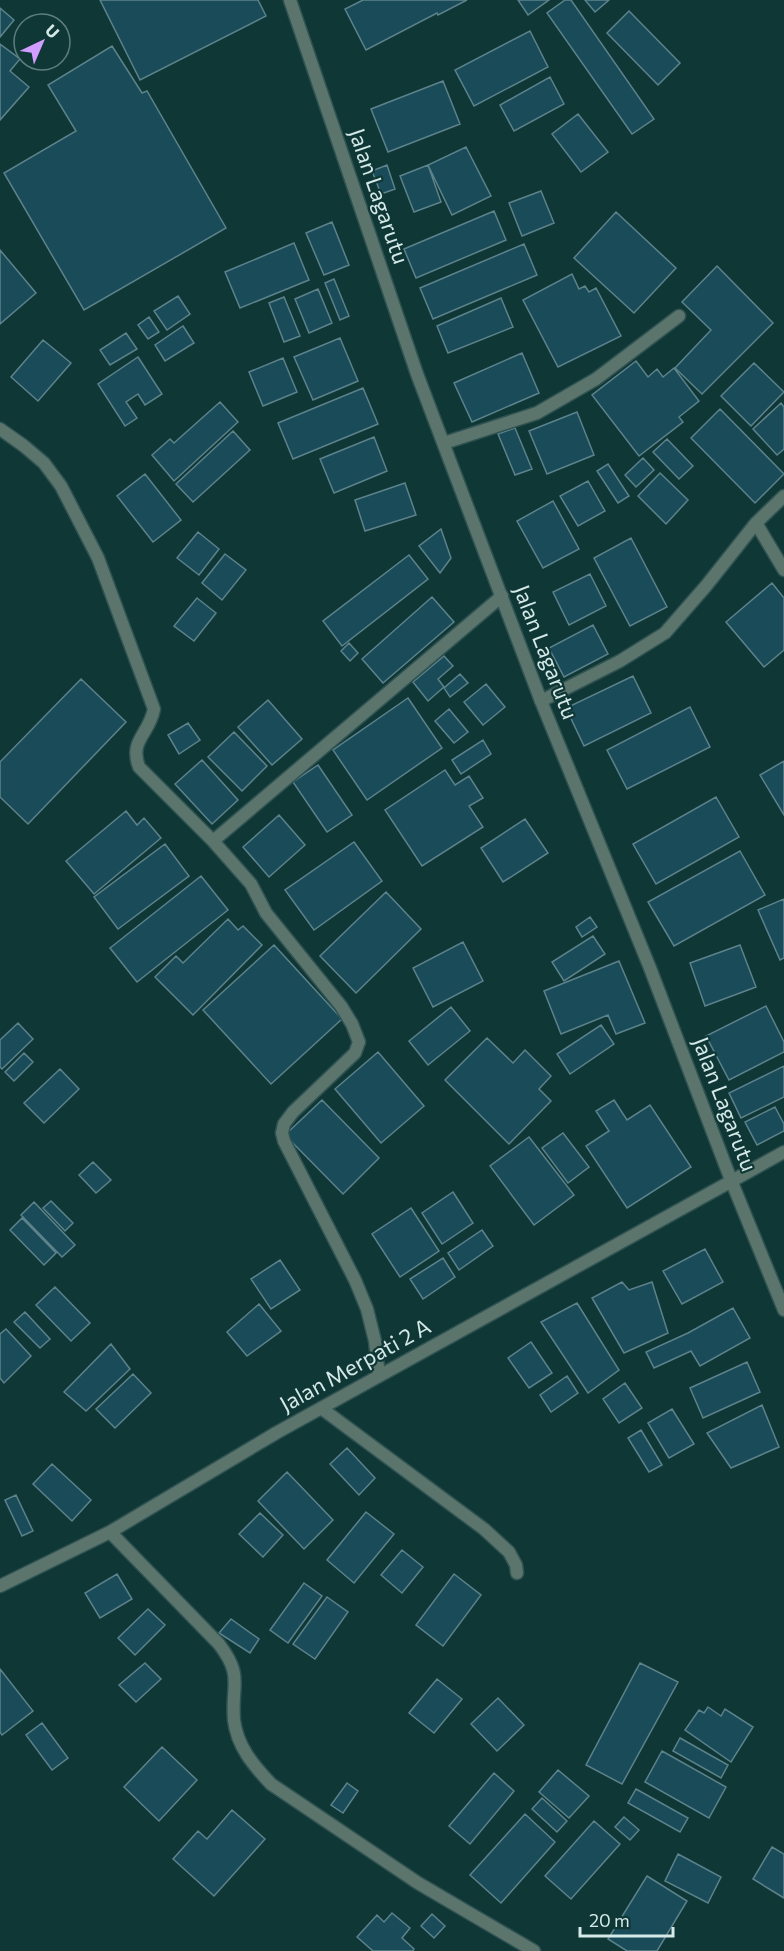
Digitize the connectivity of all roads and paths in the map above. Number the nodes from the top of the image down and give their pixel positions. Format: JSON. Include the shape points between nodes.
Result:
{"nodes":[{"id":1,"x":291,"y":0,"type":"edge"},
{"id":2,"x":680,"y":316,"type":"dead end"},
{"id":3,"x":0,"y":429,"type":"edge"},
{"id":4,"x":444,"y":443,"type":"junction"},
{"id":5,"x":784,"y":496,"type":"edge"},
{"id":6,"x":756,"y":523,"type":"junction"},
{"id":7,"x":784,"y":570,"type":"edge"},
{"id":8,"x":502,"y":596,"type":"junction"},
{"id":9,"x":541,"y":701,"type":"junction"},
{"id":10,"x":213,"y":840,"type":"junction"},
{"id":11,"x":784,"y":1152,"type":"edge"},
{"id":12,"x":731,"y":1180,"type":"junction"},
{"id":13,"x":784,"y":1310,"type":"edge"},
{"id":14,"x":380,"y":1376,"type":"junction"},
{"id":15,"x":321,"y":1408,"type":"junction"},
{"id":16,"x":110,"y":1532,"type":"junction"},
{"id":17,"x":517,"y":1573,"type":"dead end"},
{"id":18,"x":0,"y":1586,"type":"edge"},
{"id":19,"x":534,"y":1951,"type":"edge"}],
"edges":[{"from":1,"to":4,"type":"street","name":"Jalan Lagarutu"},
{"from":2,"to":4,"type":"street","via":[[597,380],[537,413]]},
{"from":3,"to":10,"type":"street","via":[[44,464],[61,486],[98,558],[154,709],[152,721],[135,748],[139,767]]},
{"from":4,"to":8,"type":"street","name":"Jalan Lagarutu"},
{"from":5,"to":6,"type":"street"},
{"from":6,"to":7,"type":"street"},
{"from":6,"to":9,"type":"street","via":[[665,633]]},
{"from":8,"to":9,"type":"street","name":"Jalan Lagarutu"},
{"from":8,"to":10,"type":"street"},
{"from":9,"to":12,"type":"street","name":"Jalan Lagarutu"},
{"from":10,"to":14,"type":"street","via":[[250,884],[284,937],[341,1006],[359,1042],[355,1053],[293,1112],[282,1133],[368,1309]]},
{"from":11,"to":12,"type":"street","name":"Jalan Merpati 2 A"},
{"from":12,"to":13,"type":"street","name":"Jalan Lagarutu"},
{"from":12,"to":14,"type":"street","name":"Jalan Merpati 2 A"},
{"from":14,"to":15,"type":"street","name":"Jalan Merpati 2 A"},
{"from":15,"to":16,"type":"street","name":"Jalan Merpati 2 A"},
{"from":15,"to":17,"type":"street","via":[[484,1528],[510,1552]]},
{"from":16,"to":18,"type":"street","name":"Jalan Merpati 2 A"},
{"from":16,"to":19,"type":"street","via":[[232,1661],[236,1681],[234,1722],[241,1746],[272,1784],[418,1882]]}]}
